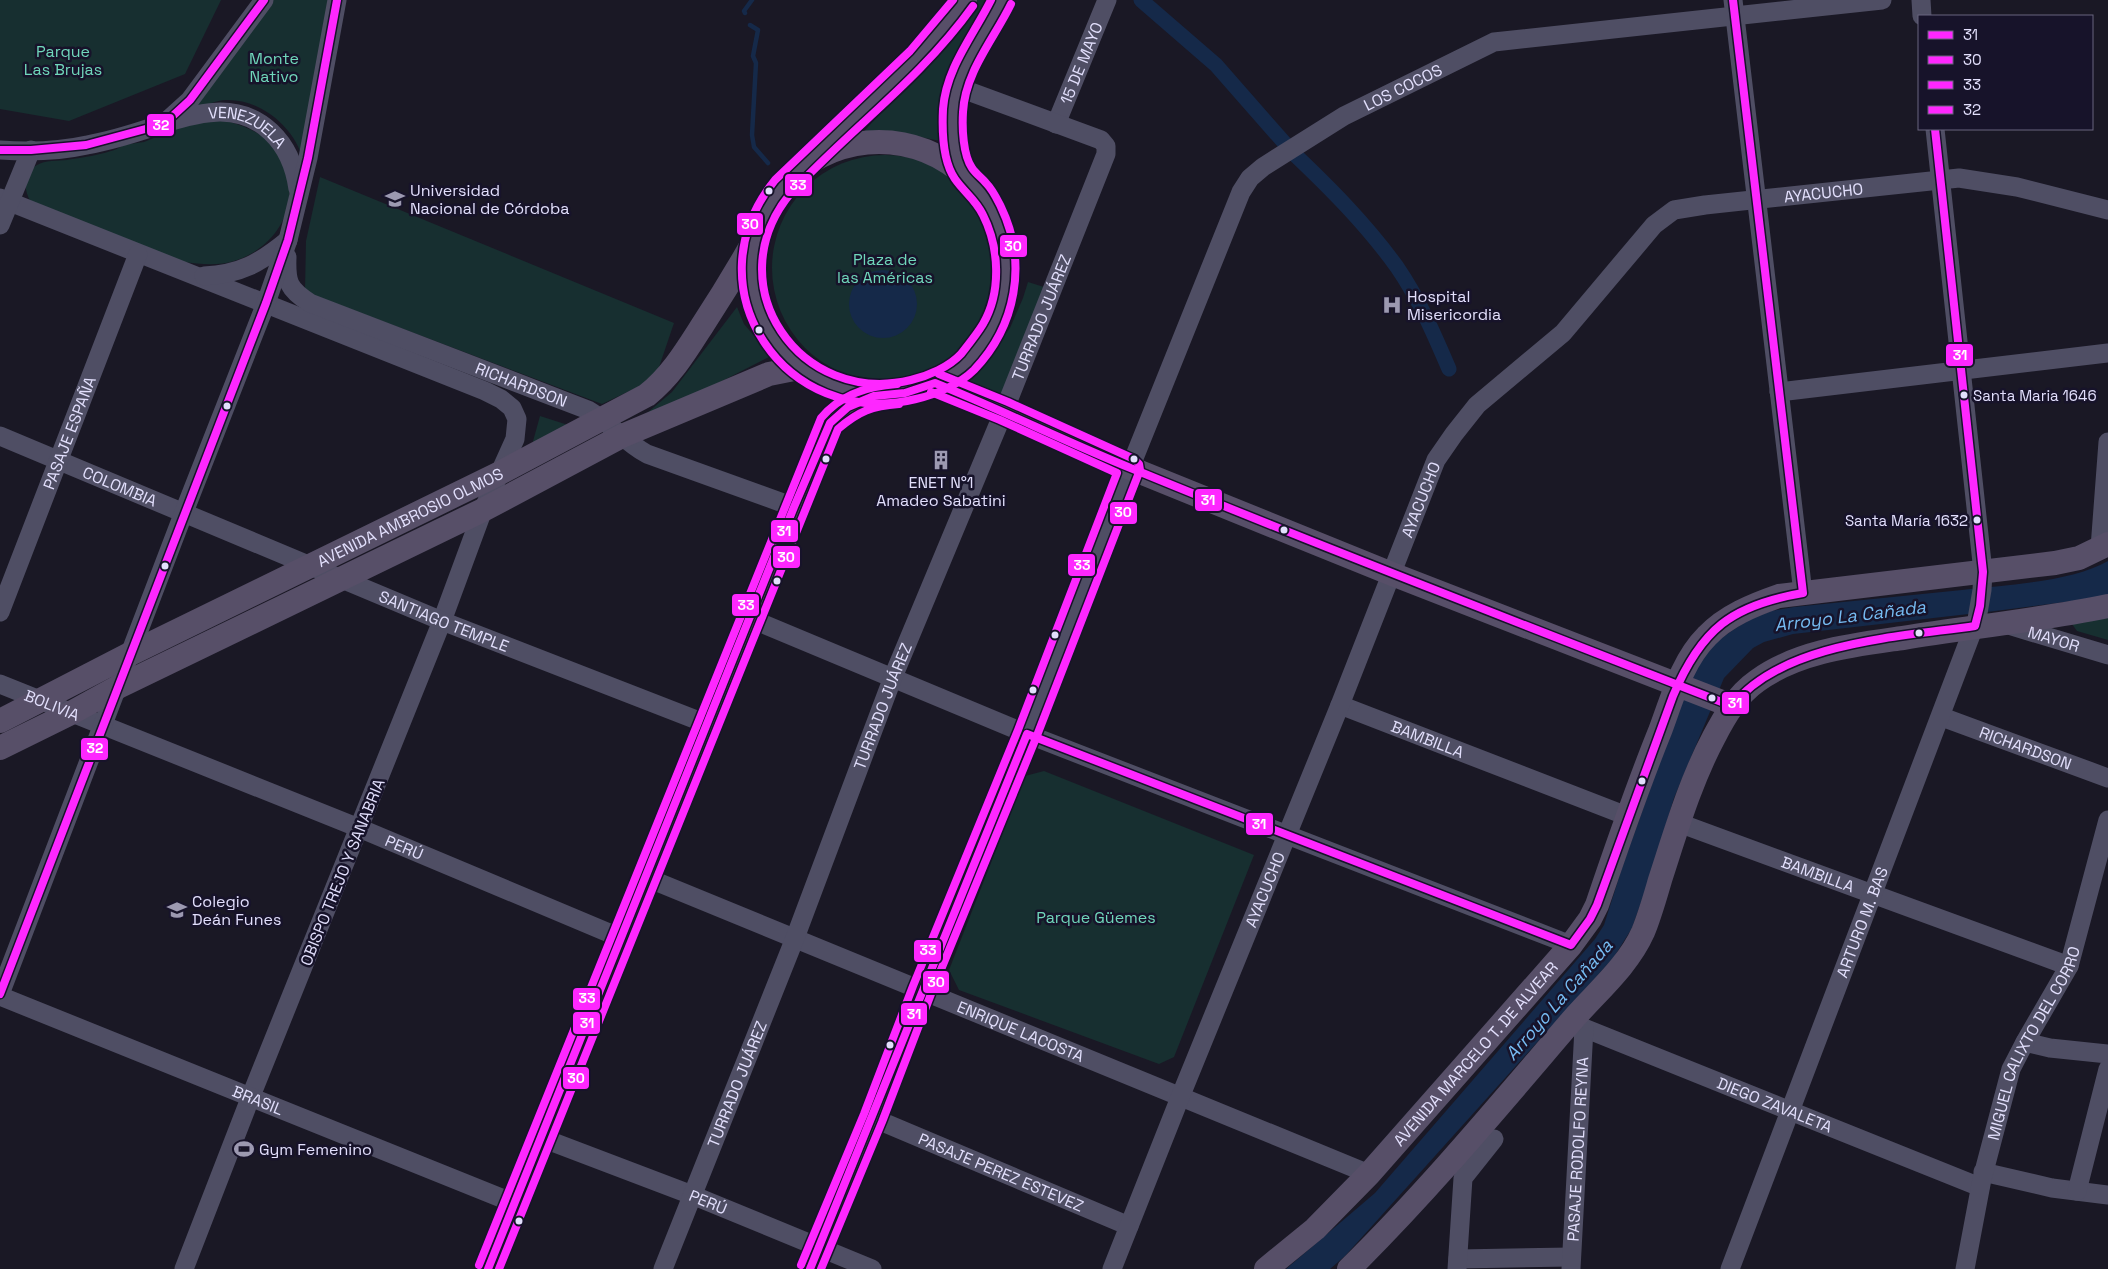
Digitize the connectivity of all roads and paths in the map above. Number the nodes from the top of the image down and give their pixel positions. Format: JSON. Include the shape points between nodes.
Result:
{"nodes":[{"id":1,"x":264,"y":0,"type":"edge"},
{"id":2,"x":337,"y":0,"type":"edge"},
{"id":3,"x":965,"y":0,"type":"edge"},
{"id":4,"x":1002,"y":0,"type":"edge"},
{"id":5,"x":1106,"y":0,"type":"edge"},
{"id":6,"x":1882,"y":0,"type":"edge"},
{"id":7,"x":1921,"y":0,"type":"edge"},
{"id":8,"x":1734,"y":9,"type":"edge"},
{"id":9,"x":1922,"y":15,"type":"edge"},
{"id":10,"x":957,"y":87,"type":"junction"},
{"id":11,"x":164,"y":124,"type":"junction"},
{"id":12,"x":1056,"y":124,"type":"junction"},
{"id":13,"x":1935,"y":130,"type":"edge"},
{"id":14,"x":0,"y":150,"type":"edge"},
{"id":15,"x":31,"y":150,"type":"junction"},
{"id":16,"x":804,"y":166,"type":"junction"},
{"id":17,"x":962,"y":171,"type":"junction"},
{"id":18,"x":1940,"y":178,"type":"junction"},
{"id":19,"x":5,"y":200,"type":"edge"},
{"id":20,"x":299,"y":200,"type":"junction"},
{"id":21,"x":1756,"y":200,"type":"junction"},
{"id":22,"x":2108,"y":210,"type":"edge"},
{"id":23,"x":0,"y":225,"type":"edge"},
{"id":24,"x":755,"y":239,"type":"junction"},
{"id":25,"x":288,"y":240,"type":"junction"},
{"id":26,"x":138,"y":254,"type":"junction"},
{"id":27,"x":199,"y":276,"type":"junction"},
{"id":28,"x":266,"y":303,"type":"junction"},
{"id":29,"x":2108,"y":352,"type":"edge"},
{"id":30,"x":798,"y":368,"type":"junction"},
{"id":31,"x":1961,"y":370,"type":"junction"},
{"id":32,"x":935,"y":383,"type":"junction"},
{"id":33,"x":1779,"y":392,"type":"junction"},
{"id":34,"x":874,"y":396,"type":"junction"},
{"id":35,"x":1004,"y":411,"type":"junction"},
{"id":36,"x":602,"y":418,"type":"junction"},
{"id":37,"x":0,"y":436,"type":"edge"},
{"id":38,"x":622,"y":436,"type":"junction"},
{"id":39,"x":2108,"y":442,"type":"edge"},
{"id":40,"x":59,"y":459,"type":"junction"},
{"id":41,"x":1130,"y":468,"type":"junction"},
{"id":42,"x":498,"y":474,"type":"junction"},
{"id":43,"x":794,"y":507,"type":"junction"},
{"id":44,"x":482,"y":510,"type":"junction"},
{"id":45,"x":184,"y":512,"type":"junction"},
{"id":46,"x":2104,"y":546,"type":"edge"},
{"id":47,"x":311,"y":567,"type":"junction"},
{"id":48,"x":1392,"y":574,"type":"junction"},
{"id":49,"x":341,"y":578,"type":"junction"},
{"id":50,"x":1982,"y":581,"type":"junction"},
{"id":51,"x":1804,"y":593,"type":"junction"},
{"id":52,"x":2108,"y":606,"type":"edge"},
{"id":53,"x":0,"y":612,"type":"edge"},
{"id":54,"x":749,"y":618,"type":"junction"},
{"id":55,"x":442,"y":621,"type":"junction"},
{"id":56,"x":1976,"y":623,"type":"junction"},
{"id":57,"x":2001,"y":623,"type":"junction"},
{"id":58,"x":130,"y":654,"type":"junction"},
{"id":59,"x":2108,"y":655,"type":"edge"},
{"id":60,"x":893,"y":677,"type":"junction"},
{"id":61,"x":0,"y":684,"type":"edge"},
{"id":62,"x":118,"y":687,"type":"junction"},
{"id":63,"x":1682,"y":688,"type":"junction"},
{"id":64,"x":42,"y":701,"type":"junction"},
{"id":65,"x":1724,"y":703,"type":"junction"},
{"id":66,"x":1340,"y":705,"type":"junction"},
{"id":67,"x":71,"y":713,"type":"junction"},
{"id":68,"x":1942,"y":717,"type":"junction"},
{"id":69,"x":0,"y":721,"type":"edge"},
{"id":70,"x":707,"y":724,"type":"junction"},
{"id":71,"x":103,"y":726,"type":"junction"},
{"id":72,"x":1027,"y":734,"type":"junction"},
{"id":73,"x":0,"y":748,"type":"edge"},
{"id":74,"x":2108,"y":778,"type":"edge"},
{"id":75,"x":1627,"y":816,"type":"junction"},
{"id":76,"x":2108,"y":820,"type":"edge"},
{"id":77,"x":1679,"y":823,"type":"junction"},
{"id":78,"x":359,"y":828,"type":"junction"},
{"id":79,"x":1286,"y":835,"type":"junction"},
{"id":80,"x":645,"y":877,"type":"junction"},
{"id":81,"x":1873,"y":895,"type":"junction"},
{"id":82,"x":621,"y":938,"type":"junction"},
{"id":83,"x":795,"y":938,"type":"junction"},
{"id":84,"x":1571,"y":945,"type":"junction"},
{"id":85,"x":2069,"y":966,"type":"junction"},
{"id":86,"x":922,"y":990,"type":"junction"},
{"id":87,"x":0,"y":995,"type":"edge"},
{"id":88,"x":1578,"y":1024,"type":"junction"},
{"id":89,"x":2025,"y":1042,"type":"junction"},
{"id":90,"x":2108,"y":1054,"type":"edge"},
{"id":91,"x":2108,"y":1069,"type":"edge"},
{"id":92,"x":1181,"y":1095,"type":"junction"},
{"id":93,"x":251,"y":1096,"type":"junction"},
{"id":94,"x":1790,"y":1110,"type":"junction"},
{"id":95,"x":873,"y":1118,"type":"junction"},
{"id":96,"x":542,"y":1138,"type":"junction"},
{"id":97,"x":1494,"y":1138,"type":"dead end"},
{"id":98,"x":1369,"y":1174,"type":"junction"},
{"id":99,"x":1982,"y":1179,"type":"junction"},
{"id":100,"x":2077,"y":1191,"type":"junction"},
{"id":101,"x":692,"y":1195,"type":"junction"},
{"id":102,"x":2108,"y":1195,"type":"edge"},
{"id":103,"x":516,"y":1204,"type":"junction"},
{"id":104,"x":1129,"y":1226,"type":"junction"},
{"id":105,"x":818,"y":1247,"type":"junction"},
{"id":106,"x":1571,"y":1263,"type":"edge"},
{"id":107,"x":1457,"y":1264,"type":"edge"},
{"id":108,"x":184,"y":1269,"type":"edge"},
{"id":109,"x":488,"y":1269,"type":"edge"},
{"id":110,"x":663,"y":1269,"type":"edge"},
{"id":111,"x":810,"y":1269,"type":"edge"},
{"id":112,"x":872,"y":1269,"type":"edge"},
{"id":113,"x":1112,"y":1269,"type":"edge"},
{"id":114,"x":1266,"y":1269,"type":"edge"},
{"id":115,"x":1349,"y":1269,"type":"edge"},
{"id":116,"x":1730,"y":1269,"type":"edge"},
{"id":117,"x":1965,"y":1269,"type":"edge"}],
"edges":[{"from":1,"to":11,"type":"street","via":[[190,100]]},
{"from":2,"to":20,"type":"street"},
{"from":3,"to":16,"type":"main road","via":[[914,63]]},
{"from":4,"to":10,"type":"main road"},
{"from":5,"to":12,"type":"street","name":"15 DE MAYO"},
{"from":6,"to":8,"type":"street","name":"LOS COCOS"},
{"from":7,"to":9,"type":"street"},
{"from":8,"to":21,"type":"street"},
{"from":8,"to":41,"type":"street","name":"LOS COCOS","via":[[1494,42],[1344,116],[1263,167],[1241,192]]},
{"from":10,"to":12,"type":"street"},
{"from":10,"to":17,"type":"main road","via":[[952,113]]},
{"from":11,"to":15,"type":"street","name":"VENEZUELA","via":[[86,146]]},
{"from":11,"to":20,"type":"street","name":"VENEZUELA","via":[[214,111],[232,112],[265,126],[288,152]]},
{"from":12,"to":35,"type":"street","name":"TURRADO JUÁREZ","via":[[1101,140],[1106,146],[1106,154]]},
{"from":13,"to":18,"type":"street","name":"ARTURO M. BAS"},
{"from":14,"to":15,"type":"street","name":"VENEZUELA"},
{"from":15,"to":19,"type":"street"},
{"from":16,"to":17,"type":"main road","via":[[834,149],[867,142],[895,143],[933,153]]},
{"from":16,"to":24,"type":"main road","via":[[782,186],[762,218]]},
{"from":17,"to":32,"type":"main road","via":[[982,193],[997,218],[1005,246],[1007,275],[1002,304],[991,331],[974,355]]},
{"from":18,"to":21,"type":"street","name":"AYACUCHO"},
{"from":18,"to":22,"type":"street","name":"AYACUCHO","via":[[2017,187]]},
{"from":18,"to":31,"type":"street","name":"ARTURO M. BAS"},
{"from":19,"to":23,"type":"street"},
{"from":19,"to":26,"type":"street"},
{"from":20,"to":25,"type":"street"},
{"from":21,"to":33,"type":"street"},
{"from":21,"to":48,"type":"street","name":"AYACUCHO","via":[[1674,210],[1663,217],[1563,333],[1477,405],[1436,460]]},
{"from":24,"to":30,"type":"main road","via":[[751,266],[761,317],[774,341]]},
{"from":24,"to":36,"type":"main road","name":"AVENIDA AMBROSIO OLMOS","via":[[727,288],[669,375],[646,395]]},
{"from":25,"to":27,"type":"street","via":[[249,267]]},
{"from":25,"to":28,"type":"street"},
{"from":25,"to":36,"type":"street","name":"RICHARDSON","via":[[286,275],[290,287],[310,303]]},
{"from":26,"to":27,"type":"street"},
{"from":26,"to":40,"type":"street","name":"PASAJE ESPAÑA"},
{"from":27,"to":28,"type":"street"},
{"from":28,"to":42,"type":"street","name":"RICHARDSON","via":[[501,399],[512,408],[517,430]]},
{"from":28,"to":45,"type":"street"},
{"from":29,"to":31,"type":"street"},
{"from":30,"to":34,"type":"main road","via":[[824,384]]},
{"from":30,"to":38,"type":"main road","name":"AVENIDA AMBROSIO OLMOS","via":[[769,374]]},
{"from":31,"to":33,"type":"street"},
{"from":31,"to":50,"type":"street","name":"ARTURO M. BAS"},
{"from":32,"to":34,"type":"main road","via":[[905,393]]},
{"from":32,"to":35,"type":"main road"},
{"from":33,"to":51,"type":"street"},
{"from":34,"to":43,"type":"main road","via":[[848,407],[830,423]]},
{"from":35,"to":41,"type":"main road"},
{"from":35,"to":60,"type":"street","name":"TURRADO JUÁREZ"},
{"from":36,"to":38,"type":"street","name":"RICHARDSON"},
{"from":36,"to":42,"type":"main road","name":"AVENIDA AMBROSIO OLMOS"},
{"from":37,"to":40,"type":"street","name":"COLOMBIA"},
{"from":38,"to":43,"type":"street","name":"RICHARDSON","via":[[647,454]]},
{"from":38,"to":44,"type":"main road","name":"AVENIDA AMBROSIO OLMOS"},
{"from":39,"to":46,"type":"street"},
{"from":40,"to":45,"type":"street","name":"COLOMBIA"},
{"from":40,"to":53,"type":"street","name":"PASAJE ESPAÑA"},
{"from":41,"to":48,"type":"main road"},
{"from":41,"to":72,"type":"street","name":"LOS COCOS"},
{"from":42,"to":44,"type":"street","name":"OBISPO TREJO Y SANABRIA"},
{"from":42,"to":47,"type":"main road","name":"AVENIDA AMBROSIO OLMOS"},
{"from":43,"to":54,"type":"main road"},
{"from":44,"to":49,"type":"main road","name":"AVENIDA AMBROSIO OLMOS"},
{"from":44,"to":55,"type":"street","name":"OBISPO TREJO Y SANABRIA"},
{"from":45,"to":47,"type":"street","name":"SANTIAGO TEMPLE"},
{"from":45,"to":58,"type":"street"},
{"from":46,"to":50,"type":"main road","name":"AVENIDA MARCELO T. DE ALVEAR","via":[[2079,558]]},
{"from":47,"to":49,"type":"street","name":"SANTIAGO TEMPLE"},
{"from":47,"to":58,"type":"main road","name":"AVENIDA AMBROSIO OLMOS"},
{"from":48,"to":63,"type":"main road"},
{"from":48,"to":66,"type":"street","name":"AYACUCHO"},
{"from":49,"to":55,"type":"street","name":"SANTIAGO TEMPLE"},
{"from":49,"to":62,"type":"main road","name":"AVENIDA AMBROSIO OLMOS"},
{"from":50,"to":51,"type":"main road","name":"AVENIDA MARCELO T. DE ALVEAR"},
{"from":50,"to":56,"type":"street","name":"ARTURO M. BAS"},
{"from":51,"to":63,"type":"main road","name":"AVENIDA MARCELO T. DE ALVEAR","via":[[1779,596],[1756,604],[1720,625],[1694,653]]},
{"from":52,"to":57,"type":"main road"},
{"from":54,"to":60,"type":"street"},
{"from":54,"to":70,"type":"main road"},
{"from":55,"to":70,"type":"street","name":"SANTIAGO TEMPLE"},
{"from":55,"to":78,"type":"street","name":"OBISPO TREJO Y SANABRIA"},
{"from":56,"to":57,"type":"main road"},
{"from":56,"to":65,"type":"main road","via":[[1851,646],[1799,660],[1757,680],[1742,694]]},
{"from":56,"to":68,"type":"street","name":"ARTURO M. BAS"},
{"from":57,"to":59,"type":"street","name":"MAYOR"},
{"from":58,"to":62,"type":"street"},
{"from":58,"to":64,"type":"main road","name":"AVENIDA AMBROSIO OLMOS"},
{"from":60,"to":72,"type":"street"},
{"from":60,"to":83,"type":"street","name":"TURRADO JUÁREZ"},
{"from":61,"to":64,"type":"street","name":"BOLIVIA"},
{"from":62,"to":67,"type":"main road","name":"AVENIDA AMBROSIO OLMOS"},
{"from":62,"to":71,"type":"street"},
{"from":63,"to":65,"type":"main road"},
{"from":63,"to":75,"type":"main road","name":"AVENIDA MARCELO T. DE ALVEAR"},
{"from":64,"to":67,"type":"street","name":"BOLIVIA"},
{"from":64,"to":69,"type":"main road","name":"AVENIDA AMBROSIO OLMOS"},
{"from":65,"to":77,"type":"main road"},
{"from":66,"to":75,"type":"street","name":"BAMBILLA"},
{"from":66,"to":79,"type":"street","name":"AYACUCHO"},
{"from":67,"to":71,"type":"street","name":"BOLIVIA"},
{"from":67,"to":73,"type":"main road","name":"AVENIDA AMBROSIO OLMOS"},
{"from":68,"to":74,"type":"street","name":"RICHARDSON"},
{"from":68,"to":81,"type":"street","name":"ARTURO M. BAS"},
{"from":70,"to":80,"type":"main road"},
{"from":71,"to":78,"type":"street","name":"PERÚ"},
{"from":71,"to":87,"type":"street"},
{"from":72,"to":79,"type":"street"},
{"from":72,"to":86,"type":"street","name":"LOS COCOS"},
{"from":75,"to":84,"type":"main road","name":"AVENIDA MARCELO T. DE ALVEAR","via":[[1597,905]]},
{"from":76,"to":85,"type":"street","name":"MIGUEL CALIXTO DEL CORRO"},
{"from":77,"to":81,"type":"street","name":"BAMBILLA"},
{"from":77,"to":88,"type":"main road","via":[[1635,949]]},
{"from":78,"to":82,"type":"street","name":"PERÚ"},
{"from":78,"to":93,"type":"street","name":"OBISPO TREJO Y SANABRIA"},
{"from":79,"to":84,"type":"street"},
{"from":79,"to":92,"type":"street","name":"AYACUCHO"},
{"from":80,"to":82,"type":"main road"},
{"from":80,"to":83,"type":"street","name":"ENRIQUE LACOSTA"},
{"from":81,"to":85,"type":"street","name":"BAMBILLA"},
{"from":81,"to":94,"type":"street","name":"ARTURO M. BAS"},
{"from":82,"to":96,"type":"main road"},
{"from":83,"to":86,"type":"street","name":"ENRIQUE LACOSTA"},
{"from":83,"to":101,"type":"street","name":"TURRADO JUÁREZ"},
{"from":84,"to":98,"type":"main road","name":"AVENIDA MARCELO T. DE ALVEAR"},
{"from":85,"to":89,"type":"street","name":"MIGUEL CALIXTO DEL CORRO"},
{"from":86,"to":92,"type":"street","name":"ENRIQUE LACOSTA"},
{"from":86,"to":95,"type":"street","name":"LOS COCOS"},
{"from":87,"to":93,"type":"street","name":"BRASIL"},
{"from":88,"to":94,"type":"street","name":"DIEGO ZAVALETA"},
{"from":88,"to":106,"type":"street","name":"PASAJE RODOLFO REYNA"},
{"from":88,"to":115,"type":"main road","via":[[1425,1192]]},
{"from":89,"to":90,"type":"street"},
{"from":89,"to":99,"type":"street","name":"MIGUEL CALIXTO DEL CORRO","via":[[2011,1069]]},
{"from":91,"to":100,"type":"street"},
{"from":92,"to":98,"type":"street","name":"ENRIQUE LACOSTA"},
{"from":92,"to":104,"type":"street","name":"AYACUCHO"},
{"from":93,"to":103,"type":"street","name":"BRASIL"},
{"from":93,"to":108,"type":"street","name":"OBISPO TREJO Y SANABRIA"},
{"from":94,"to":99,"type":"street","name":"DIEGO ZAVALETA"},
{"from":94,"to":116,"type":"street","name":"ARTURO M. BAS"},
{"from":95,"to":104,"type":"street","name":"PASAJE PEREZ ESTEVEZ"},
{"from":95,"to":105,"type":"street","name":"LOS COCOS"},
{"from":96,"to":101,"type":"street","name":"PERÚ"},
{"from":96,"to":103,"type":"main road"},
{"from":97,"to":107,"type":"street","via":[[1463,1178]]},
{"from":98,"to":114,"type":"main road","name":"AVENIDA MARCELO T. DE ALVEAR","via":[[1315,1229]]},
{"from":99,"to":100,"type":"street","name":"DIEGO ZAVALETA"},
{"from":99,"to":117,"type":"street","name":"MIGUEL CALIXTO DEL CORRO"},
{"from":100,"to":102,"type":"street","name":"DIEGO ZAVALETA"},
{"from":101,"to":105,"type":"street","name":"PERÚ"},
{"from":101,"to":110,"type":"street","name":"TURRADO JUÁREZ"},
{"from":103,"to":109,"type":"main road"},
{"from":104,"to":113,"type":"street","name":"AYACUCHO"},
{"from":105,"to":111,"type":"street","name":"LOS COCOS"},
{"from":105,"to":112,"type":"street","name":"PERÚ"},
{"from":106,"to":107,"type":"street"}]}
